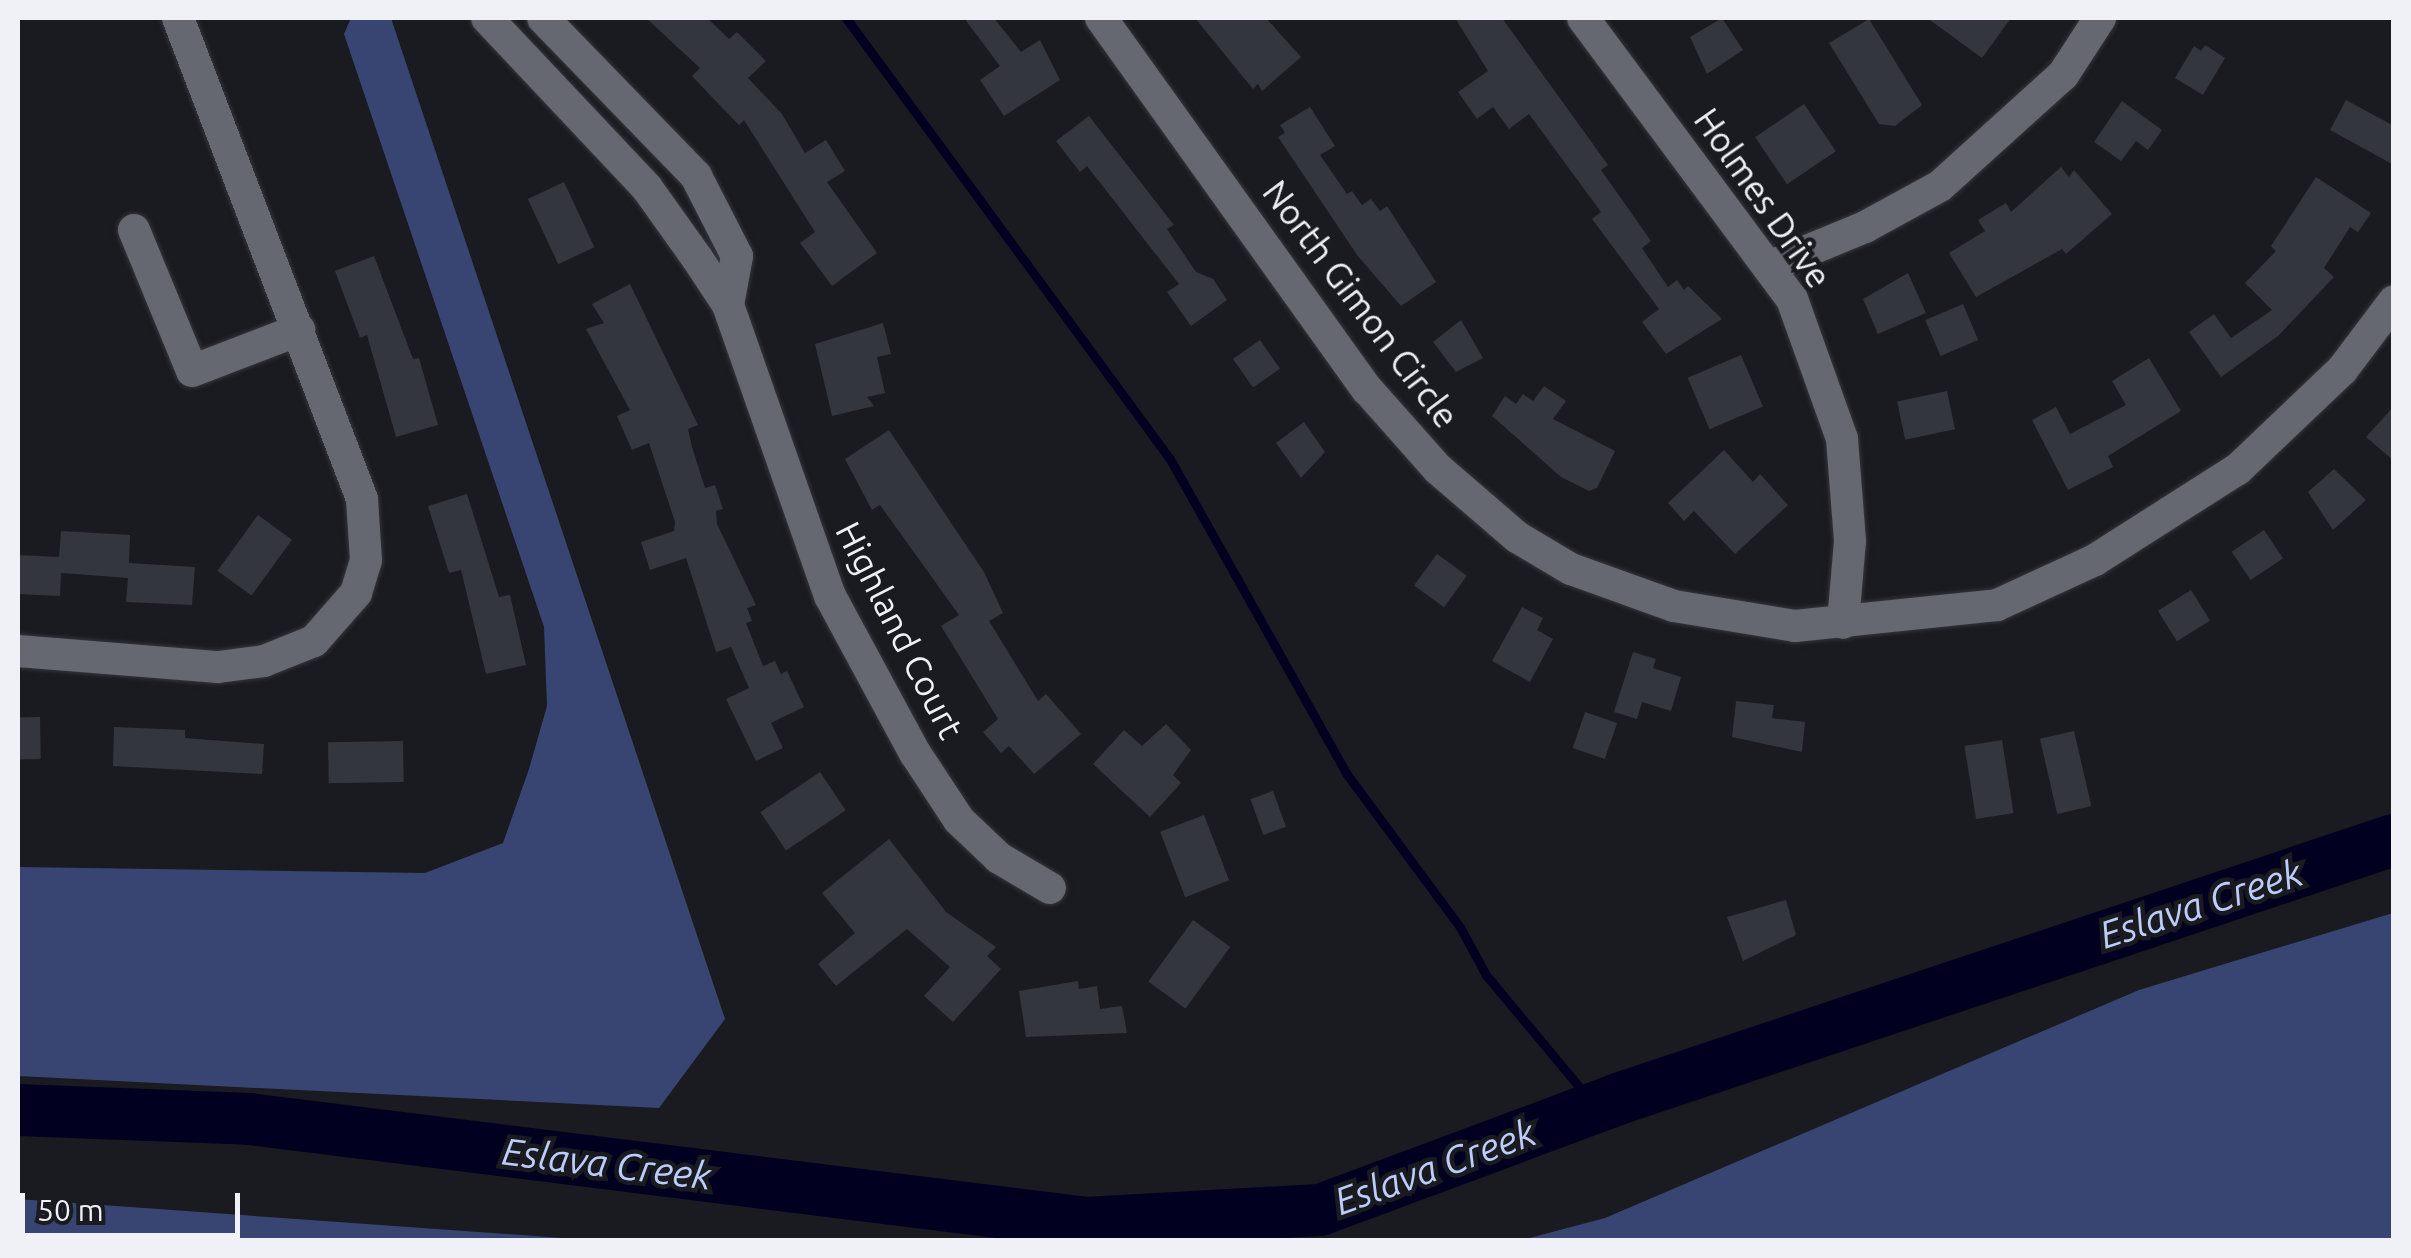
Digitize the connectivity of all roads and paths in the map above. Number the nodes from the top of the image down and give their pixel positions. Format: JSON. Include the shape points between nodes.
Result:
{"nodes":[{"id":1,"x":178,"y":18,"type":"edge"},
{"id":2,"x":487,"y":18,"type":"edge"},
{"id":3,"x":544,"y":18,"type":"edge"},
{"id":4,"x":1100,"y":18,"type":"edge"},
{"id":5,"x":1583,"y":18,"type":"edge"},
{"id":6,"x":2100,"y":18,"type":"edge"},
{"id":7,"x":134,"y":230,"type":"dead end"},
{"id":8,"x":1768,"y":267,"type":"junction"},
{"id":9,"x":2394,"y":301,"type":"edge"},
{"id":10,"x":728,"y":305,"type":"junction"},
{"id":11,"x":299,"y":330,"type":"junction"},
{"id":12,"x":1843,"y":623,"type":"junction"},
{"id":13,"x":18,"y":651,"type":"edge"},
{"id":14,"x":1050,"y":888,"type":"dead end"}],
"edges":[{"from":1,"to":11,"type":"street"},
{"from":2,"to":10,"type":"street","name":"Highland Court","via":[[647,188]]},
{"from":3,"to":10,"type":"street","name":"Highland Court","via":[[696,176],[737,256]]},
{"from":4,"to":12,"type":"street","name":"North Gimon Circle","via":[[1367,389],[1438,469],[1517,537],[1572,570],[1674,606],[1795,626]]},
{"from":5,"to":8,"type":"street","name":"Holmes Drive"},
{"from":6,"to":8,"type":"street","via":[[2064,75],[1940,186]]},
{"from":7,"to":11,"type":"street","via":[[192,371]]},
{"from":8,"to":12,"type":"street","name":"Holmes Drive","via":[[1792,299],[1842,439],[1850,541]]},
{"from":9,"to":12,"type":"street","name":"North Gimon Circle","via":[[2342,370],[2238,469],[2095,560],[1997,605]]},
{"from":10,"to":14,"type":"street","name":"Highland Court","via":[[830,596],[915,753],[960,820],[999,858]]},
{"from":11,"to":13,"type":"street","via":[[362,499],[366,560],[356,593],[314,641],[264,661],[218,667]]}]}
